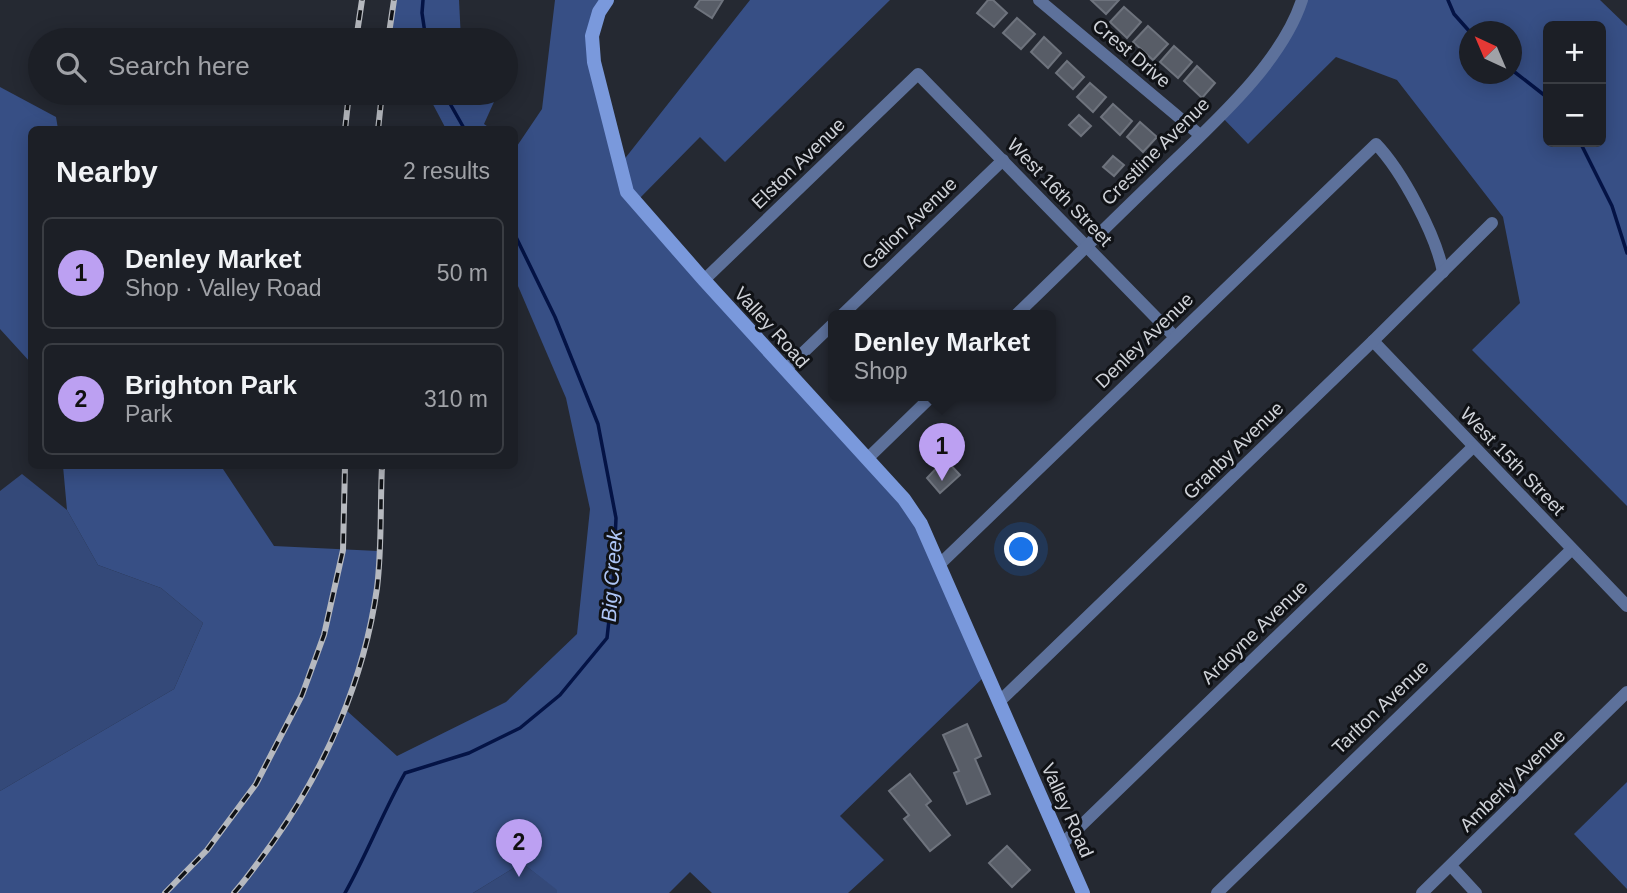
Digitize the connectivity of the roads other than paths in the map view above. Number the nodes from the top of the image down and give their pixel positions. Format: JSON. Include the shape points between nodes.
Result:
{"nodes":[{"id":1,"x":607,"y":0,"type":"edge"},
{"id":2,"x":1039,"y":0,"type":"edge"},
{"id":3,"x":1302,"y":0,"type":"edge"},
{"id":4,"x":918,"y":74,"type":"joint"},
{"id":5,"x":1200,"y":135,"type":"junction"},
{"id":6,"x":1003,"y":160,"type":"junction"},
{"id":7,"x":1492,"y":223,"type":"dead end"},
{"id":8,"x":1087,"y":247,"type":"junction"},
{"id":9,"x":1443,"y":272,"type":"junction"},
{"id":10,"x":704,"y":280,"type":"junction"},
{"id":11,"x":847,"y":310,"type":"edge"},
{"id":12,"x":1021,"y":310,"type":"edge"},
{"id":13,"x":828,"y":329,"type":"edge"},
{"id":14,"x":1174,"y":336,"type":"junction"},
{"id":15,"x":1373,"y":341,"type":"junction"},
{"id":16,"x":786,"y":369,"type":"junction"},
{"id":17,"x":927,"y":401,"type":"edge"},
{"id":18,"x":1473,"y":447,"type":"junction"},
{"id":19,"x":867,"y":459,"type":"junction"},
{"id":20,"x":1571,"y":550,"type":"junction"},
{"id":21,"x":940,"y":564,"type":"junction"},
{"id":22,"x":1627,"y":606,"type":"edge"},
{"id":23,"x":1627,"y":692,"type":"edge"},
{"id":24,"x":999,"y":702,"type":"junction"},
{"id":25,"x":1062,"y":844,"type":"junction"},
{"id":26,"x":1451,"y":866,"type":"junction"},
{"id":27,"x":1083,"y":893,"type":"edge"},
{"id":28,"x":1217,"y":893,"type":"edge"},
{"id":29,"x":1422,"y":893,"type":"edge"},
{"id":30,"x":1476,"y":893,"type":"edge"}],
"edges":[{"from":1,"to":10,"type":"street","name":"Valley Road","via":[[592,36],[594,62],[626,192]]},
{"from":2,"to":5,"type":"street","name":"Crest Drive"},
{"from":3,"to":5,"type":"street","name":"Crestline Avenue","via":[[1290,30],[1261,72]]},
{"from":4,"to":6,"type":"street","name":"West 16th Street"},
{"from":4,"to":10,"type":"street","name":"Elston Avenue"},
{"from":5,"to":8,"type":"street","name":"Crestline Avenue"},
{"from":6,"to":8,"type":"street","name":"West 16th Street"},
{"from":6,"to":11,"type":"street","name":"Galion Avenue"},
{"from":7,"to":9,"type":"street","name":"Granby Avenue"},
{"from":8,"to":12,"type":"street","name":"Crestline Avenue"},
{"from":8,"to":14,"type":"street","name":"West 16th Street"},
{"from":9,"to":14,"type":"street","name":"Denley Avenue","via":[[1440,253],[1400,174],[1376,144]]},
{"from":9,"to":15,"type":"street","name":"Granby Avenue"},
{"from":10,"to":16,"type":"street","name":"Valley Road"},
{"from":13,"to":16,"type":"street"},
{"from":14,"to":21,"type":"street","name":"Denley Avenue"},
{"from":15,"to":18,"type":"street","name":"West 15th Street"},
{"from":15,"to":24,"type":"street","name":"Granby Avenue"},
{"from":16,"to":19,"type":"street","name":"Valley Road"},
{"from":17,"to":19,"type":"street"},
{"from":18,"to":20,"type":"street","name":"West 15th Street"},
{"from":18,"to":25,"type":"street","name":"Ardoyne Avenue"},
{"from":19,"to":21,"type":"street","name":"Valley Road","via":[[906,501]]},
{"from":20,"to":22,"type":"street","name":"West 15th Street"},
{"from":20,"to":28,"type":"street","name":"Tarlton Avenue"},
{"from":21,"to":24,"type":"street","name":"Valley Road"},
{"from":23,"to":26,"type":"street","name":"Amberly Avenue"},
{"from":24,"to":25,"type":"street","name":"Valley Road"},
{"from":25,"to":27,"type":"street","name":"Valley Road"},
{"from":26,"to":29,"type":"street","name":"Amberly Avenue"},
{"from":26,"to":30,"type":"street"}]}
